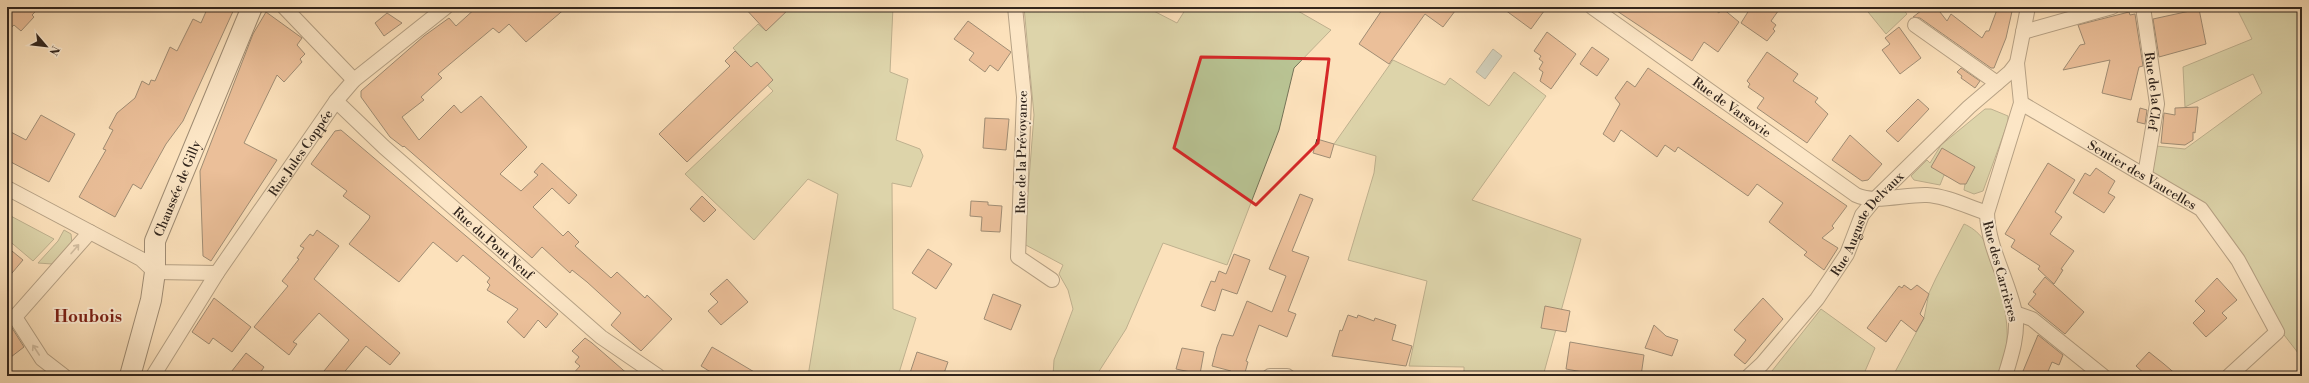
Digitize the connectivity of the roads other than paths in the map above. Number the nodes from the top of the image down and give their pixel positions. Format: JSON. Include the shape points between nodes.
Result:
{"nodes":[{"id":1,"x":252,"y":7,"type":"edge"},
{"id":2,"x":284,"y":7,"type":"edge"},
{"id":3,"x":446,"y":7,"type":"edge"},
{"id":4,"x":1015,"y":7,"type":"edge"},
{"id":5,"x":1592,"y":7,"type":"edge"},
{"id":6,"x":2028,"y":7,"type":"edge"},
{"id":7,"x":2112,"y":7,"type":"edge"},
{"id":8,"x":2143,"y":7,"type":"edge"},
{"id":9,"x":1915,"y":25,"type":"dead end"},
{"id":10,"x":2023,"y":32,"type":"junction"},
{"id":11,"x":2017,"y":63,"type":"junction"},
{"id":12,"x":354,"y":80,"type":"junction"},
{"id":13,"x":1997,"y":83,"type":"junction"},
{"id":14,"x":336,"y":101,"type":"junction"},
{"id":15,"x":2021,"y":103,"type":"junction"},
{"id":16,"x":2145,"y":175,"type":"junction"},
{"id":17,"x":7,"y":188,"type":"edge"},
{"id":18,"x":1874,"y":199,"type":"junction"},
{"id":19,"x":1987,"y":213,"type":"junction"},
{"id":20,"x":90,"y":232,"type":"junction"},
{"id":21,"x":155,"y":272,"type":"junction"},
{"id":22,"x":217,"y":273,"type":"junction"},
{"id":23,"x":1052,"y":280,"type":"dead end"},
{"id":24,"x":2015,"y":313,"type":"junction"},
{"id":25,"x":64,"y":376,"type":"edge"},
{"id":26,"x":130,"y":376,"type":"edge"},
{"id":27,"x":153,"y":376,"type":"edge"},
{"id":28,"x":658,"y":376,"type":"edge"},
{"id":29,"x":1270,"y":376,"type":"edge"},
{"id":30,"x":1287,"y":376,"type":"edge"},
{"id":31,"x":1749,"y":376,"type":"edge"},
{"id":32,"x":2005,"y":376,"type":"edge"},
{"id":33,"x":2103,"y":376,"type":"edge"},
{"id":34,"x":2228,"y":376,"type":"edge"}],
"edges":[{"from":1,"to":21,"type":"street","name":"Chaussée de Gilly","via":[[155,241]]},
{"from":2,"to":12,"type":"street"},
{"from":3,"to":12,"type":"street","name":"Rue Jules Coppée"},
{"from":4,"to":23,"type":"street","name":"Rue de la Prévoyance","via":[[1024,97],[1018,257]]},
{"from":5,"to":18,"type":"street","name":"Rue de Varsovie","via":[[1856,195]]},
{"from":6,"to":10,"type":"street"},
{"from":7,"to":10,"type":"street"},
{"from":8,"to":16,"type":"street","name":"Rue de la Clef","via":[[2158,104]]},
{"from":9,"to":13,"type":"street"},
{"from":10,"to":11,"type":"street"},
{"from":11,"to":13,"type":"street","name":"Rue Auguste Delvaux"},
{"from":11,"to":15,"type":"street"},
{"from":12,"to":14,"type":"street","name":"Rue Jules Coppée"},
{"from":13,"to":18,"type":"street","name":"Rue Auguste Delvaux"},
{"from":14,"to":22,"type":"street","name":"Rue Jules Coppée"},
{"from":14,"to":28,"type":"street","name":"Rue du Pont Neuf","via":[[384,147],[601,337]]},
{"from":15,"to":16,"type":"street","name":"Sentier des Vaucelles"},
{"from":15,"to":19,"type":"street"},
{"from":16,"to":34,"type":"street","name":"Sentier des Vaucelles","via":[[2201,209],[2238,260],[2277,332]]},
{"from":17,"to":20,"type":"street"},
{"from":18,"to":19,"type":"street","via":[[1894,196],[1936,196]]},
{"from":18,"to":31,"type":"street","name":"Rue Auguste Delvaux","via":[[1862,215],[1847,254],[1817,299]]},
{"from":19,"to":24,"type":"street","name":"Rue des Carrières","via":[[1988,231]]},
{"from":20,"to":21,"type":"street","via":[[141,259]]},
{"from":25,"to":20,"type":"street","one_way":true,"via":[[42,359],[15,317]]},
{"from":21,"to":22,"type":"street"},
{"from":21,"to":26,"type":"street","name":"Chaussée de Gilly","via":[[151,300]]},
{"from":22,"to":27,"type":"street"},
{"from":24,"to":32,"type":"street","name":"Rue des Carrières","via":[[2015,338]]},
{"from":24,"to":33,"type":"street","via":[[2032,319]]},
{"from":29,"to":30,"type":"street"}]}
